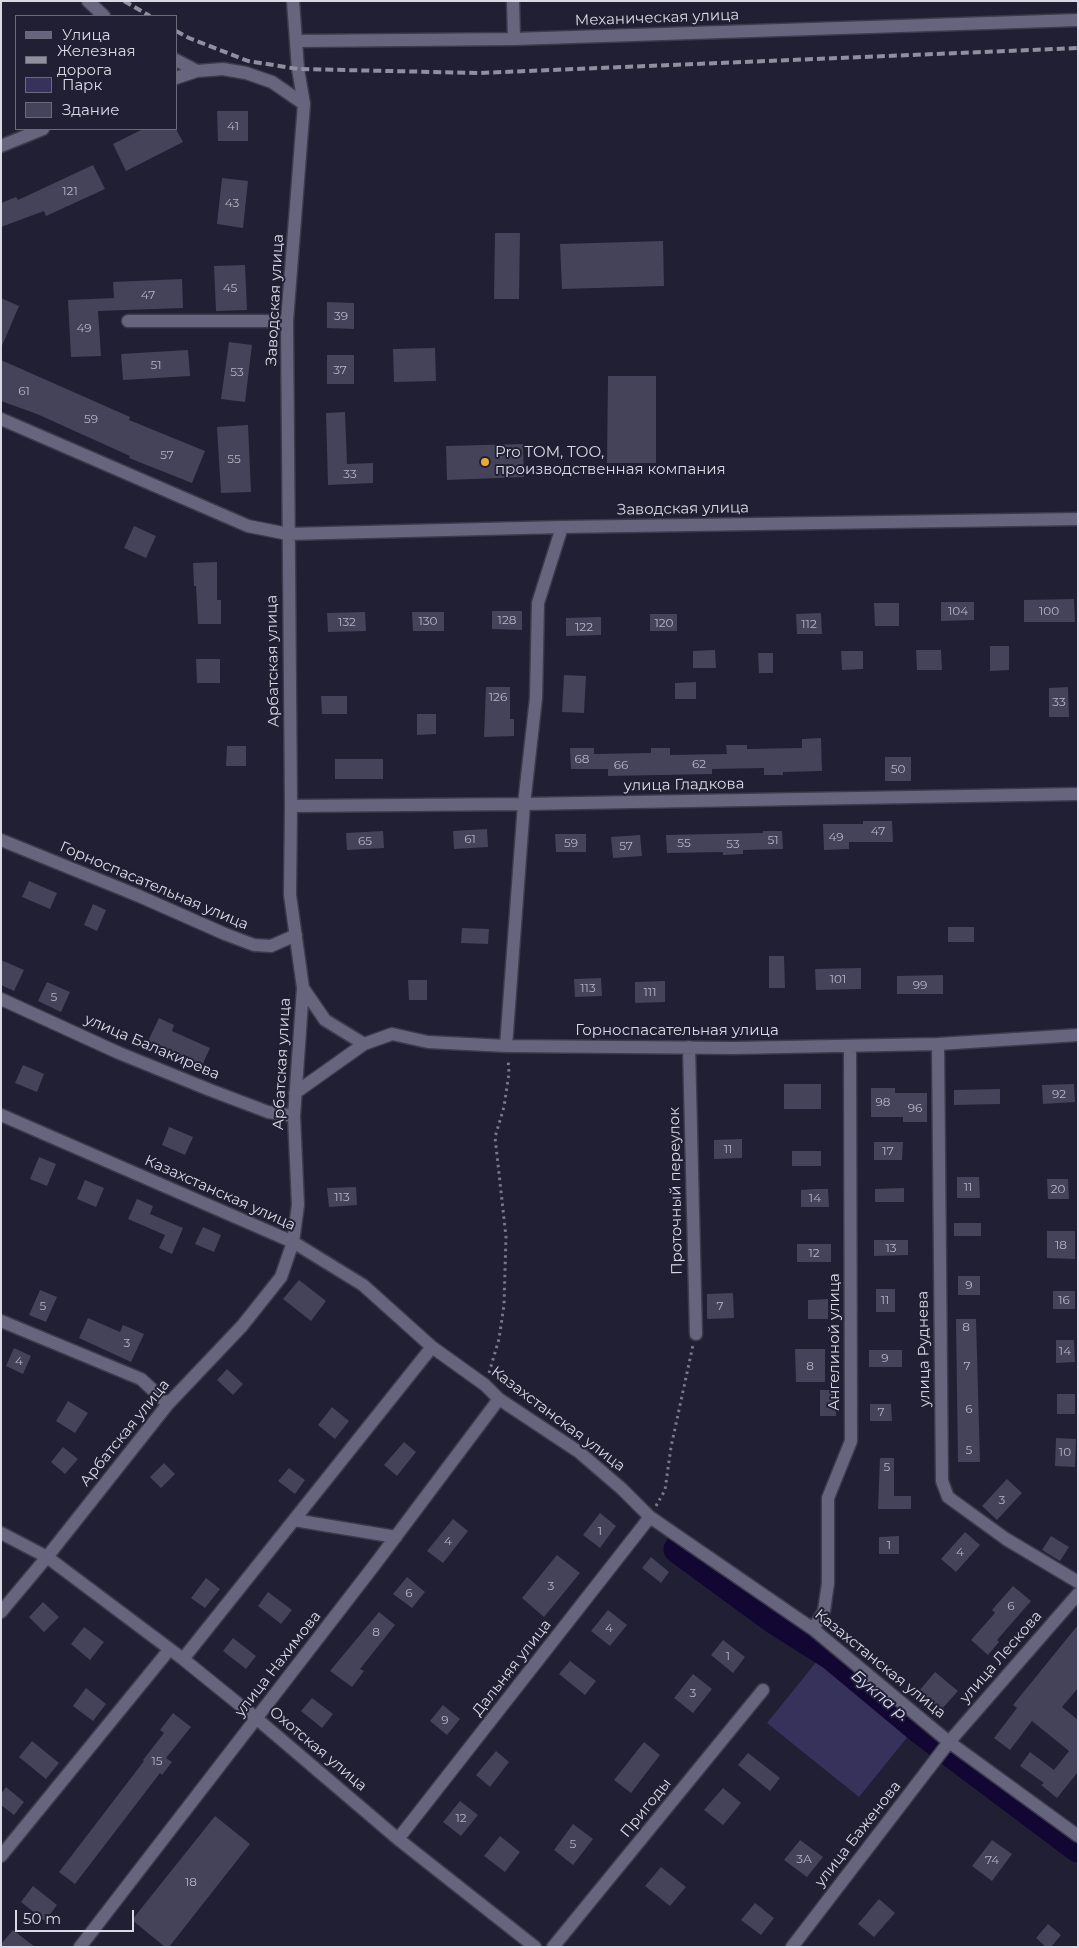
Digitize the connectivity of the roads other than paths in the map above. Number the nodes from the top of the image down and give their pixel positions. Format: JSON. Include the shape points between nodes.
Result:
{"nodes":[{"id":1,"x":88,"y":1,"type":"edge"},
{"id":2,"x":294,"y":1,"type":"edge"},
{"id":3,"x":513,"y":1,"type":"edge"},
{"id":4,"x":103,"y":15,"type":"edge"},
{"id":5,"x":1078,"y":20,"type":"edge"},
{"id":6,"x":514,"y":39,"type":"junction"},
{"id":7,"x":297,"y":41,"type":"junction"},
{"id":8,"x":178,"y":61,"type":"edge"},
{"id":9,"x":197,"y":71,"type":"junction"},
{"id":10,"x":178,"y":77,"type":"edge"},
{"id":11,"x":304,"y":104,"type":"junction"},
{"id":12,"x":41,"y":130,"type":"edge"},
{"id":13,"x":1,"y":146,"type":"edge"},
{"id":14,"x":128,"y":321,"type":"dead end"},
{"id":15,"x":287,"y":321,"type":"junction"},
{"id":16,"x":1,"y":419,"type":"edge"},
{"id":17,"x":1078,"y":519,"type":"edge"},
{"id":18,"x":562,"y":527,"type":"junction"},
{"id":19,"x":288,"y":534,"type":"junction"},
{"id":20,"x":1078,"y":794,"type":"edge"},
{"id":21,"x":524,"y":804,"type":"junction"},
{"id":22,"x":291,"y":806,"type":"junction"},
{"id":23,"x":1,"y":840,"type":"edge"},
{"id":24,"x":296,"y":934,"type":"junction"},
{"id":25,"x":303,"y":988,"type":"junction"},
{"id":26,"x":1,"y":999,"type":"edge"},
{"id":27,"x":1078,"y":1035,"type":"edge"},
{"id":28,"x":364,"y":1044,"type":"junction"},
{"id":29,"x":938,"y":1044,"type":"junction"},
{"id":30,"x":506,"y":1046,"type":"junction"},
{"id":31,"x":689,"y":1047,"type":"junction"},
{"id":32,"x":850,"y":1047,"type":"junction"},
{"id":33,"x":295,"y":1093,"type":"junction"},
{"id":34,"x":1,"y":1115,"type":"edge"},
{"id":35,"x":294,"y":1116,"type":"junction"},
{"id":36,"x":292,"y":1242,"type":"junction"},
{"id":37,"x":1,"y":1322,"type":"edge"},
{"id":38,"x":696,"y":1334,"type":"road end"},
{"id":39,"x":432,"y":1347,"type":"junction"},
{"id":40,"x":499,"y":1399,"type":"junction"},
{"id":41,"x":168,"y":1404,"type":"junction"},
{"id":42,"x":650,"y":1516,"type":"junction"},
{"id":43,"x":294,"y":1520,"type":"junction"},
{"id":44,"x":1,"y":1533,"type":"edge"},
{"id":45,"x":396,"y":1537,"type":"junction"},
{"id":46,"x":47,"y":1557,"type":"junction"},
{"id":47,"x":1078,"y":1582,"type":"edge"},
{"id":48,"x":1078,"y":1594,"type":"edge"},
{"id":49,"x":1,"y":1612,"type":"edge"},
{"id":50,"x":812,"y":1629,"type":"junction"},
{"id":51,"x":168,"y":1650,"type":"junction"},
{"id":52,"x":183,"y":1659,"type":"junction"},
{"id":53,"x":763,"y":1690,"type":"dead end"},
{"id":54,"x":256,"y":1718,"type":"junction"},
{"id":55,"x":949,"y":1742,"type":"junction"},
{"id":56,"x":1078,"y":1836,"type":"edge"},
{"id":57,"x":398,"y":1839,"type":"junction"},
{"id":58,"x":1,"y":1856,"type":"edge"},
{"id":59,"x":80,"y":1947,"type":"edge"},
{"id":60,"x":535,"y":1947,"type":"edge"},
{"id":61,"x":553,"y":1947,"type":"edge"},
{"id":62,"x":792,"y":1947,"type":"edge"}],
"edges":[{"from":1,"to":4,"type":"street"},
{"from":2,"to":7,"type":"street"},
{"from":3,"to":6,"type":"street"},
{"from":5,"to":6,"type":"street","name":"Механическая улица"},
{"from":6,"to":7,"type":"street","name":"Механическая улица"},
{"from":7,"to":11,"type":"street","name":"Заводская улица"},
{"from":8,"to":9,"type":"street"},
{"from":9,"to":10,"type":"street"},
{"from":9,"to":11,"type":"street","via":[[223,69],[246,73],[272,82]]},
{"from":11,"to":15,"type":"street","name":"Заводская улица"},
{"from":12,"to":13,"type":"street"},
{"from":14,"to":15,"type":"street"},
{"from":15,"to":19,"type":"street","name":"Заводская улица"},
{"from":16,"to":19,"type":"street","name":"Заводская улица","via":[[248,526]]},
{"from":17,"to":18,"type":"street","name":"Заводская улица"},
{"from":18,"to":19,"type":"street","name":"Заводская улица"},
{"from":18,"to":21,"type":"street","via":[[538,603],[536,698]]},
{"from":19,"to":22,"type":"street","name":"Арбатская улица"},
{"from":20,"to":21,"type":"street","name":"улица Гладкова"},
{"from":21,"to":22,"type":"street","name":"улица Гладкова"},
{"from":21,"to":30,"type":"street"},
{"from":22,"to":24,"type":"street","name":"Арбатская улица","via":[[290,895]]},
{"from":23,"to":24,"type":"street","name":"Горноспасательная улица","via":[[254,945],[271,946]]},
{"from":24,"to":25,"type":"street","name":"Арбатская улица"},
{"from":25,"to":28,"type":"street","via":[[326,1020]]},
{"from":25,"to":33,"type":"street","name":"Арбатская улица"},
{"from":26,"to":35,"type":"street","name":"улица Балакирева","via":[[201,1086],[268,1112]]},
{"from":27,"to":29,"type":"street","name":"Горноспасательная улица"},
{"from":28,"to":30,"type":"street","name":"Горноспасательная улица","via":[[392,1034],[428,1042]]},
{"from":28,"to":33,"type":"street","name":"Горноспасательная улица"},
{"from":29,"to":32,"type":"street","name":"Горноспасательная улица"},
{"from":29,"to":47,"type":"street","name":"улица Руднева","via":[[942,1481],[948,1496],[1006,1538]]},
{"from":30,"to":31,"type":"street","name":"Горноспасательная улица"},
{"from":31,"to":32,"type":"street","name":"Горноспасательная улица"},
{"from":31,"to":38,"type":"street","name":"Проточный переулок"},
{"from":32,"to":50,"type":"street","name":"Ангелиной улица","via":[[852,1441],[828,1498],[828,1583],[824,1611]]},
{"from":33,"to":35,"type":"street","name":"Арбатская улица"},
{"from":34,"to":36,"type":"street","name":"Казахстанская улица"},
{"from":35,"to":36,"type":"street","name":"Арбатская улица","via":[[298,1204]]},
{"from":36,"to":39,"type":"street","name":"Казахстанская улица","via":[[363,1286]]},
{"from":36,"to":41,"type":"street","name":"Арбатская улица","via":[[281,1278],[242,1326]]},
{"from":37,"to":41,"type":"street","via":[[141,1379]]},
{"from":39,"to":40,"type":"street","name":"Казахстанская улица"},
{"from":39,"to":43,"type":"street"},
{"from":40,"to":42,"type":"street","name":"Казахстанская улица","via":[[579,1452]]},
{"from":40,"to":45,"type":"street","name":"улица Нахимова"},
{"from":41,"to":46,"type":"street","name":"Арбатская улица"},
{"from":42,"to":50,"type":"street","name":"Казахстанская улица"},
{"from":42,"to":57,"type":"street","name":"Дальняя улица"},
{"from":43,"to":45,"type":"street"},
{"from":43,"to":52,"type":"street"},
{"from":44,"to":46,"type":"street","name":"Охотская улица"},
{"from":45,"to":54,"type":"street","name":"улица Нахимова"},
{"from":46,"to":49,"type":"street","name":"Арбатская улица"},
{"from":46,"to":51,"type":"street","name":"Охотская улица"},
{"from":48,"to":55,"type":"street","name":"улица Лескова"},
{"from":50,"to":55,"type":"street","name":"Казахстанская улица"},
{"from":51,"to":52,"type":"street","name":"Охотская улица"},
{"from":51,"to":58,"type":"street"},
{"from":52,"to":54,"type":"street","name":"Охотская улица"},
{"from":53,"to":61,"type":"street","name":"Пригоды"},
{"from":54,"to":57,"type":"street","name":"Охотская улица"},
{"from":54,"to":59,"type":"street","name":"улица Нахимова"},
{"from":55,"to":56,"type":"street","name":"Казахстанская улица"},
{"from":55,"to":62,"type":"street","name":"улица Баженова"},
{"from":57,"to":60,"type":"street","name":"Охотская улица"}]}
